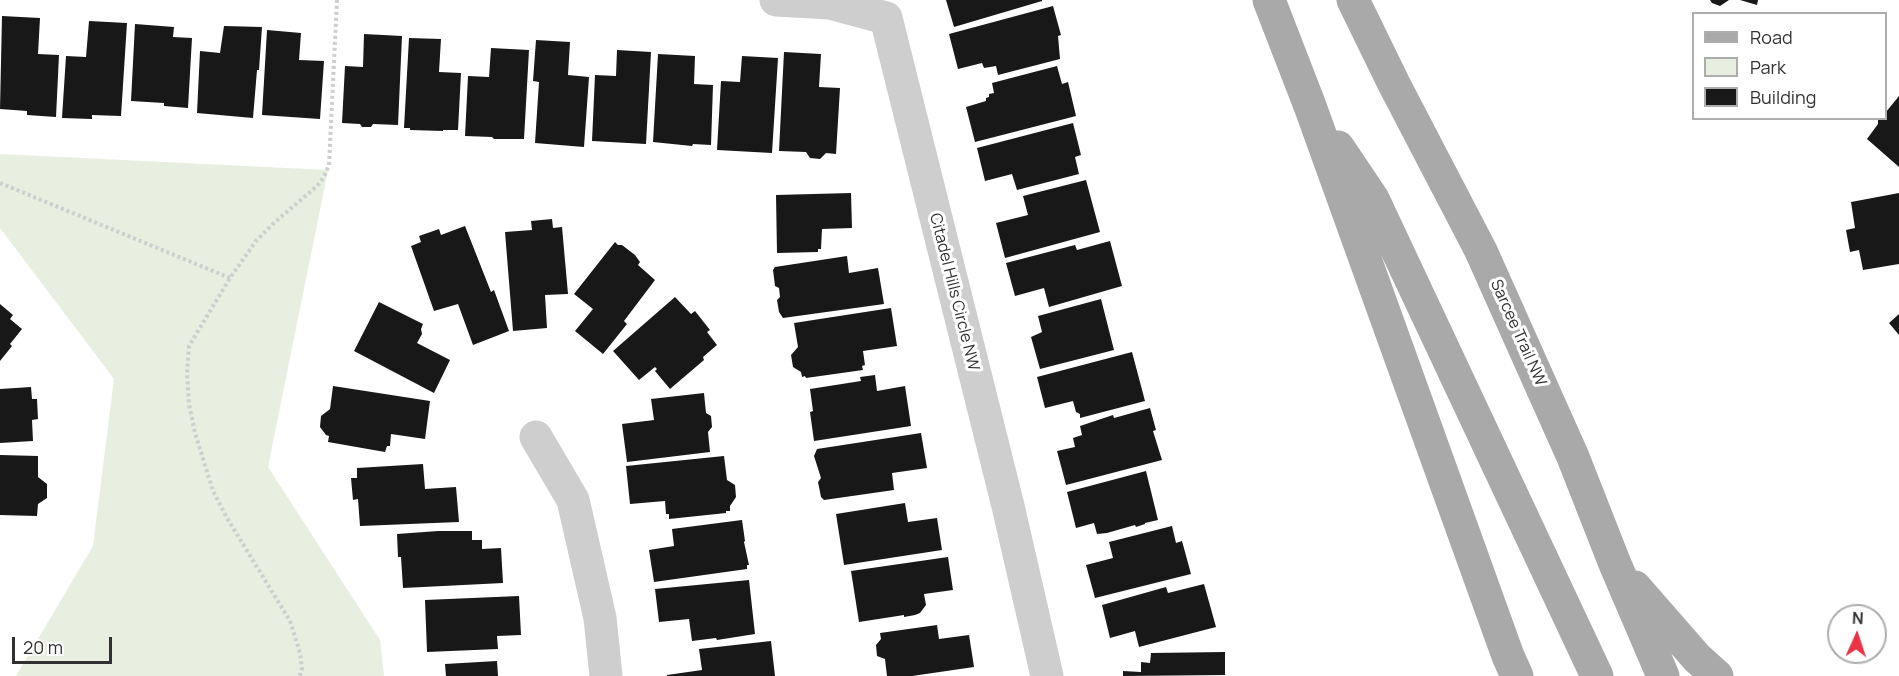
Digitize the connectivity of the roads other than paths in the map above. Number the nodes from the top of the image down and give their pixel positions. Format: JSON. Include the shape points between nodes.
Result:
{"nodes":[{"id":1,"x":776,"y":0,"type":"edge"},
{"id":2,"x":1269,"y":0,"type":"edge"},
{"id":3,"x":1353,"y":0,"type":"edge"},
{"id":4,"x":1310,"y":106,"type":"junction"},
{"id":5,"x":536,"y":437,"type":"dead end"},
{"id":6,"x":1615,"y":564,"type":"junction"},
{"id":7,"x":1511,"y":669,"type":"edge"},
{"id":8,"x":606,"y":676,"type":"edge"},
{"id":9,"x":1047,"y":676,"type":"edge"},
{"id":10,"x":1597,"y":676,"type":"edge"},
{"id":11,"x":1663,"y":676,"type":"edge"},
{"id":12,"x":1717,"y":676,"type":"edge"}],
"edges":[{"from":1,"to":9,"type":"street","name":"Citadel Hills Circle NW","via":[[830,3],[886,18]]},
{"from":2,"to":4,"type":"main road"},
{"from":3,"to":6,"type":"main road","name":"Sarcee Trail NW","via":[[1481,251],[1573,457]]},
{"from":4,"to":7,"type":"main road"},
{"from":4,"to":10,"type":"main road","via":[[1373,199]]},
{"from":5,"to":8,"type":"street","via":[[573,500],[600,618]]},
{"from":6,"to":11,"type":"main road","name":"Sarcee Trail NW"},
{"from":6,"to":12,"type":"main road"}]}
